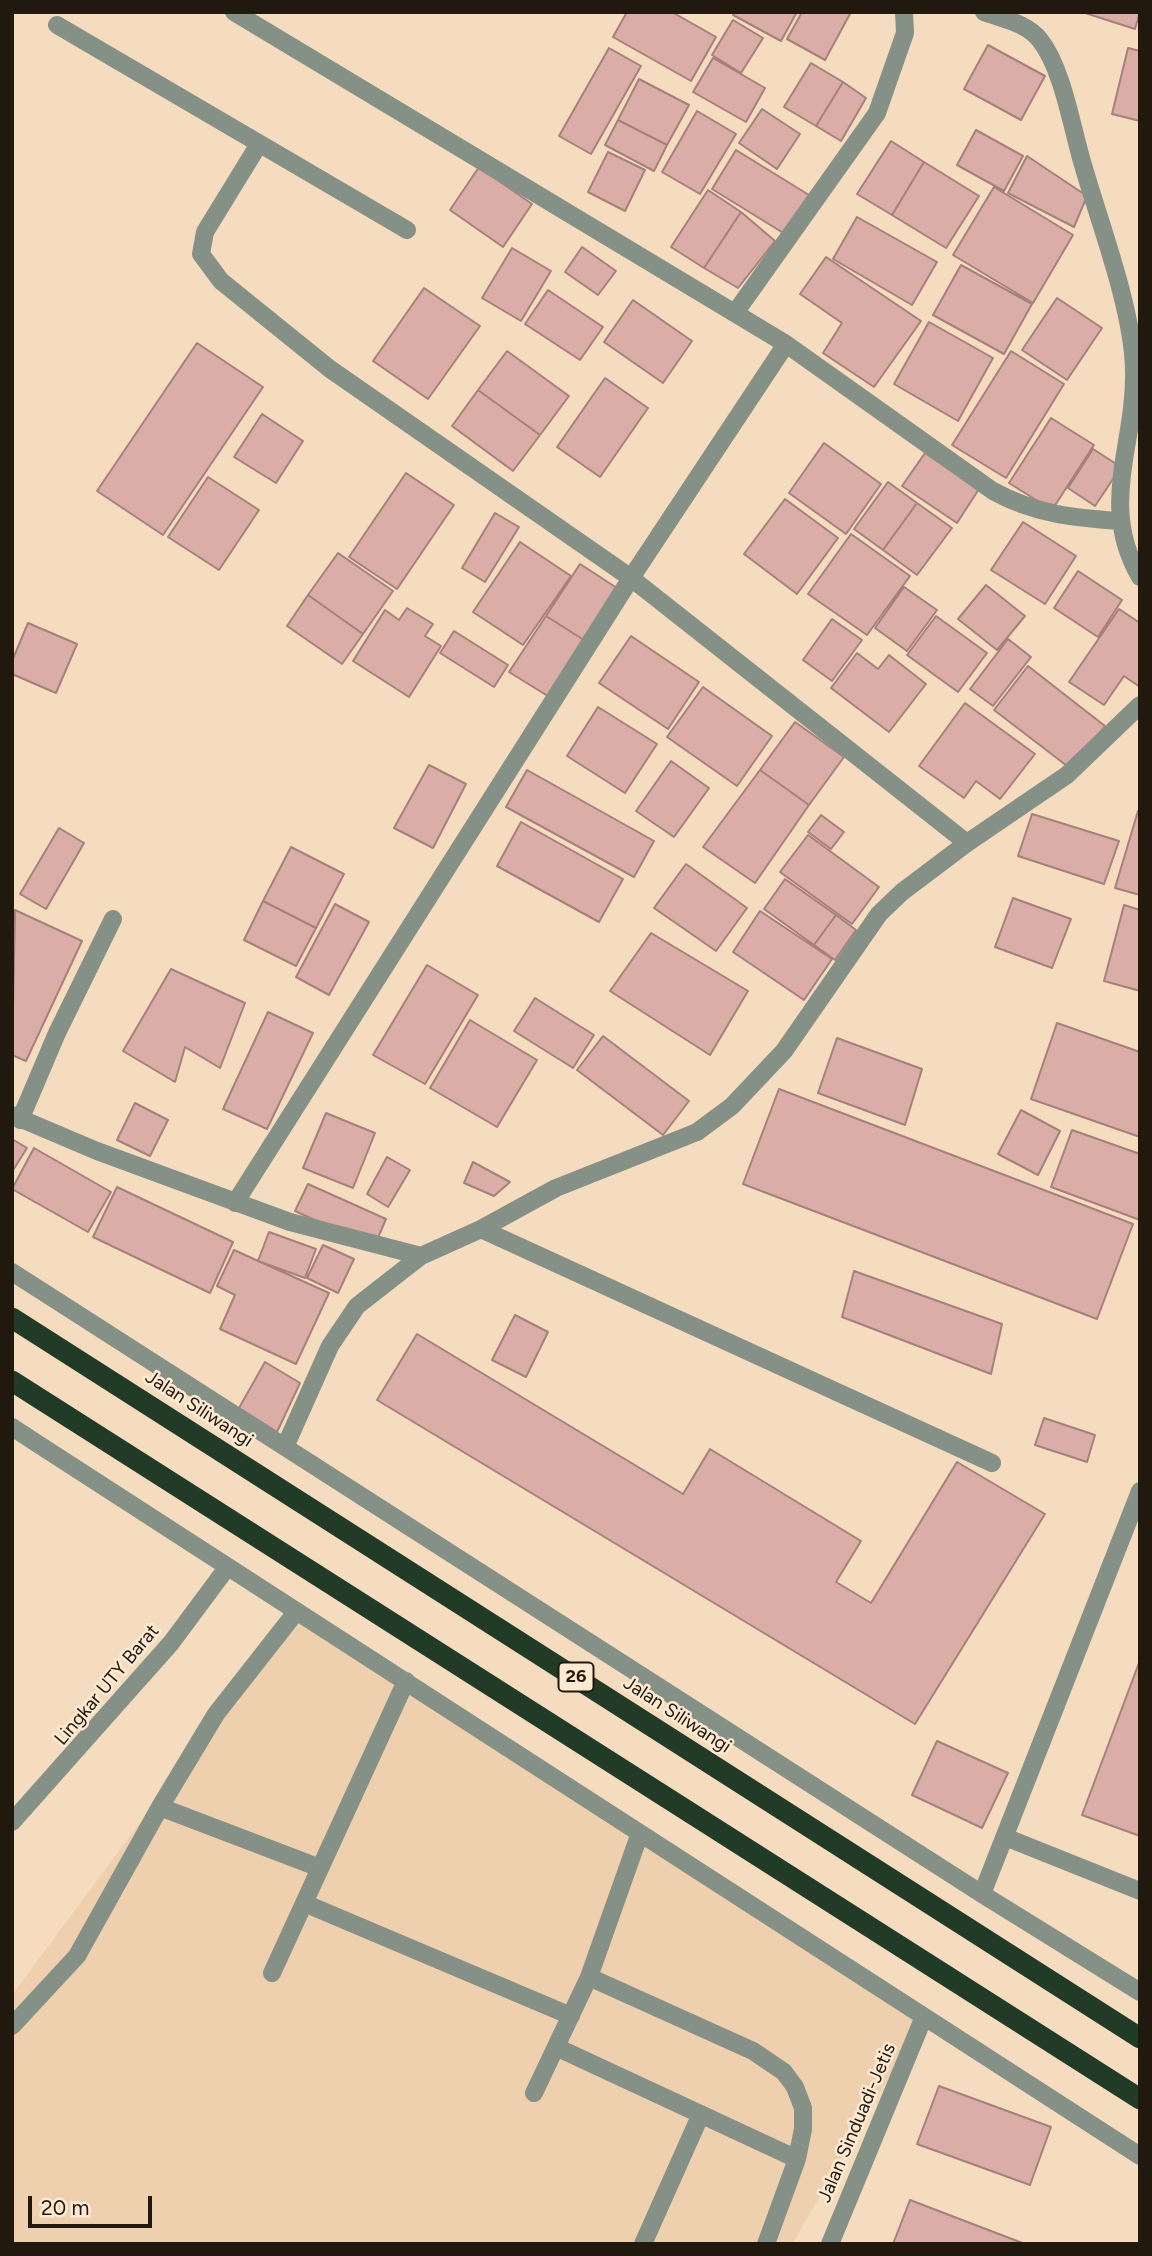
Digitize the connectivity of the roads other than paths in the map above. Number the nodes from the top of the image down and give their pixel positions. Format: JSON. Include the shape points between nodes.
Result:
{"nodes":[{"id":1,"x":234,"y":12,"type":"edge"},
{"id":2,"x":904,"y":12,"type":"edge"},
{"id":3,"x":984,"y":12,"type":"edge"},
{"id":4,"x":57,"y":25,"type":"dead end"},
{"id":5,"x":258,"y":144,"type":"junction"},
{"id":6,"x":407,"y":230,"type":"dead end"},
{"id":7,"x":735,"y":313,"type":"junction"},
{"id":8,"x":786,"y":344,"type":"junction"},
{"id":9,"x":1120,"y":521,"type":"junction"},
{"id":10,"x":1140,"y":577,"type":"edge"},
{"id":11,"x":631,"y":578,"type":"junction"},
{"id":12,"x":1140,"y":705,"type":"edge"},
{"id":13,"x":967,"y":843,"type":"junction"},
{"id":14,"x":113,"y":919,"type":"dead end"},
{"id":15,"x":16,"y":1118,"type":"edge"},
{"id":16,"x":235,"y":1203,"type":"junction"},
{"id":17,"x":481,"y":1229,"type":"junction"},
{"id":18,"x":421,"y":1256,"type":"junction"},
{"id":19,"x":12,"y":1272,"type":"edge"},
{"id":20,"x":12,"y":1318,"type":"edge"},
{"id":21,"x":12,"y":1381,"type":"edge"},
{"id":22,"x":12,"y":1427,"type":"edge"},
{"id":23,"x":285,"y":1447,"type":"junction"},
{"id":24,"x":992,"y":1463,"type":"dead end"},
{"id":25,"x":1140,"y":1492,"type":"edge"},
{"id":26,"x":226,"y":1569,"type":"junction"},
{"id":27,"x":296,"y":1612,"type":"junction"},
{"id":28,"x":406,"y":1681,"type":"junction"},
{"id":29,"x":160,"y":1807,"type":"junction"},
{"id":30,"x":12,"y":1822,"type":"edge"},
{"id":31,"x":640,"y":1833,"type":"junction"},
{"id":32,"x":1005,"y":1837,"type":"junction"},
{"id":33,"x":320,"y":1868,"type":"junction"},
{"id":34,"x":1140,"y":1891,"type":"edge"},
{"id":35,"x":982,"y":1894,"type":"junction"},
{"id":36,"x":304,"y":1903,"type":"junction"},
{"id":37,"x":272,"y":1973,"type":"dead end"},
{"id":38,"x":589,"y":1977,"type":"junction"},
{"id":39,"x":1140,"y":1992,"type":"edge"},
{"id":40,"x":571,"y":2016,"type":"junction"},
{"id":41,"x":923,"y":2019,"type":"junction"},
{"id":42,"x":12,"y":2026,"type":"edge"},
{"id":43,"x":1140,"y":2038,"type":"edge"},
{"id":44,"x":556,"y":2047,"type":"junction"},
{"id":45,"x":534,"y":2093,"type":"dead end"},
{"id":46,"x":1140,"y":2099,"type":"edge"},
{"id":47,"x":701,"y":2115,"type":"junction"},
{"id":48,"x":1140,"y":2156,"type":"edge"},
{"id":49,"x":797,"y":2159,"type":"junction"},
{"id":50,"x":643,"y":2244,"type":"edge"},
{"id":51,"x":766,"y":2244,"type":"edge"},
{"id":52,"x":830,"y":2244,"type":"edge"}],
"edges":[{"from":1,"to":7,"type":"street"},
{"from":2,"to":7,"type":"street","via":[[905,33],[877,113]]},
{"from":3,"to":9,"type":"street","via":[[1021,25],[1043,44],[1059,83],[1120,296],[1134,368],[1118,499]]},
{"from":4,"to":5,"type":"street"},
{"from":5,"to":6,"type":"street"},
{"from":5,"to":11,"type":"street","via":[[205,232],[201,254],[221,281],[330,369]]},
{"from":7,"to":8,"type":"street"},
{"from":8,"to":9,"type":"street","via":[[1019,505],[1074,518]]},
{"from":8,"to":11,"type":"street"},
{"from":9,"to":10,"type":"street"},
{"from":11,"to":13,"type":"street"},
{"from":11,"to":16,"type":"street"},
{"from":12,"to":13,"type":"street","via":[[1067,775]]},
{"from":13,"to":17,"type":"street","via":[[879,914],[784,1051],[732,1106],[697,1132],[555,1188]]},
{"from":14,"to":15,"type":"street"},
{"from":15,"to":16,"type":"street"},
{"from":16,"to":18,"type":"street"},
{"from":17,"to":18,"type":"street"},
{"from":17,"to":24,"type":"street"},
{"from":18,"to":23,"type":"street","via":[[357,1306],[330,1346]]},
{"from":19,"to":23,"type":"street"},
{"from":20,"to":43,"type":"highway","name":"Jalan Siliwangi","number":"26"},
{"from":21,"to":46,"type":"highway"},
{"from":22,"to":26,"type":"street"},
{"from":23,"to":35,"type":"street"},
{"from":25,"to":32,"type":"street"},
{"from":26,"to":27,"type":"street"},
{"from":26,"to":30,"type":"street","name":"Lingkar UTY Barat","via":[[171,1643]]},
{"from":27,"to":28,"type":"street"},
{"from":27,"to":29,"type":"street","via":[[216,1714]]},
{"from":28,"to":31,"type":"street"},
{"from":28,"to":33,"type":"street"},
{"from":29,"to":33,"type":"street"},
{"from":29,"to":42,"type":"street","via":[[77,1956]]},
{"from":31,"to":38,"type":"street"},
{"from":31,"to":41,"type":"street"},
{"from":32,"to":34,"type":"street"},
{"from":32,"to":35,"type":"street"},
{"from":33,"to":36,"type":"street"},
{"from":35,"to":39,"type":"street"},
{"from":36,"to":37,"type":"street"},
{"from":36,"to":40,"type":"street"},
{"from":38,"to":40,"type":"street"},
{"from":38,"to":49,"type":"street","via":[[753,2051],[784,2072],[803,2108]]},
{"from":40,"to":44,"type":"street"},
{"from":41,"to":48,"type":"street"},
{"from":41,"to":52,"type":"street","name":"Jalan Sinduadi-Jetis"},
{"from":44,"to":45,"type":"street"},
{"from":44,"to":47,"type":"street"},
{"from":47,"to":49,"type":"street"},
{"from":47,"to":50,"type":"street"},
{"from":49,"to":51,"type":"street"}]}
